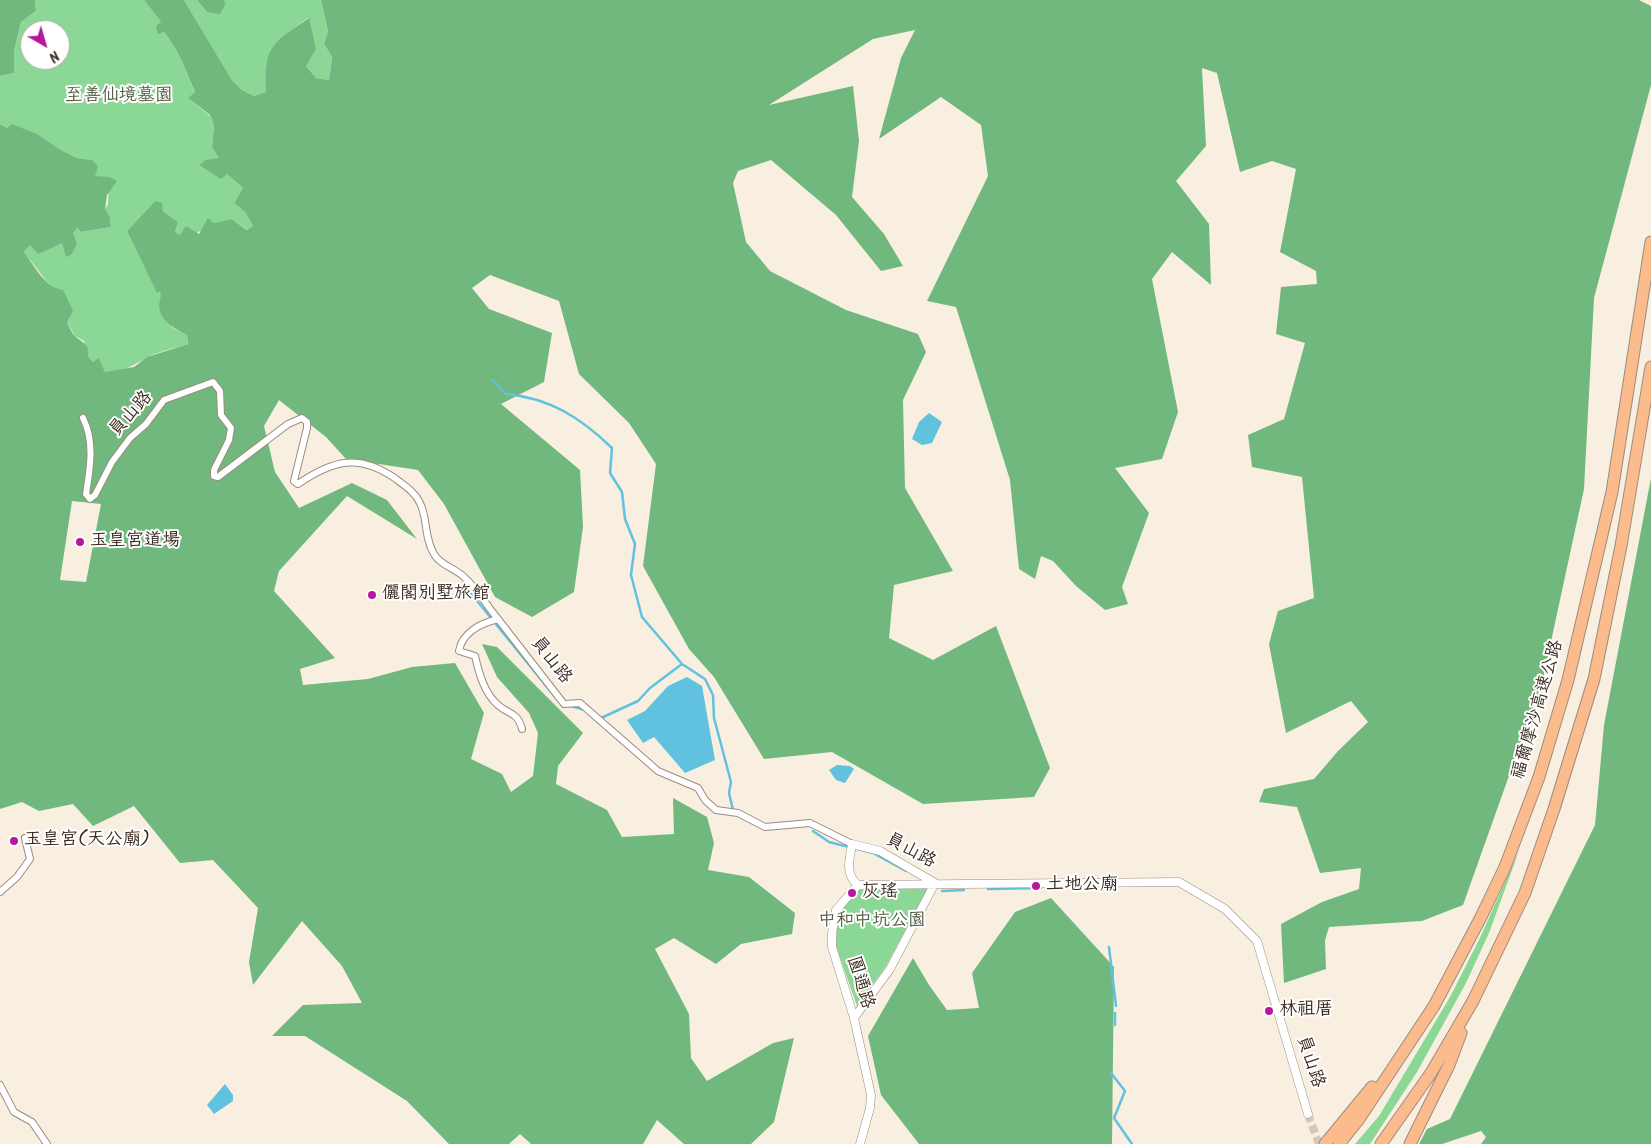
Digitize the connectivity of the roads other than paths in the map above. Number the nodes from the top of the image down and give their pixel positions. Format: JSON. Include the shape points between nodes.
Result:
{"nodes":[{"id":1,"x":1651,"y":242,"type":"edge"},
{"id":2,"x":1651,"y":367,"type":"edge"},
{"id":3,"x":83,"y":418,"type":"dead end"},
{"id":4,"x":498,"y":619,"type":"junction"},
{"id":5,"x":522,"y":729,"type":"dead end"},
{"id":6,"x":25,"y":838,"type":"dead end"},
{"id":7,"x":852,"y":847,"type":"junction"},
{"id":8,"x":935,"y":883,"type":"junction"},
{"id":9,"x":858,"y":885,"type":"junction"},
{"id":10,"x":0,"y":892,"type":"edge"},
{"id":11,"x":1473,"y":1002,"type":"junction"},
{"id":12,"x":1434,"y":1006,"type":"junction"},
{"id":13,"x":854,"y":1018,"type":"junction"},
{"id":14,"x":0,"y":1085,"type":"edge"},
{"id":15,"x":1308,"y":1114,"type":"tunnel mouth"},
{"id":16,"x":47,"y":1144,"type":"edge"},
{"id":17,"x":860,"y":1144,"type":"edge"},
{"id":18,"x":1325,"y":1144,"type":"edge"},
{"id":19,"x":1339,"y":1144,"type":"edge"},
{"id":20,"x":1381,"y":1144,"type":"edge"},
{"id":21,"x":1410,"y":1144,"type":"edge"}],
"edges":[{"from":1,"to":12,"type":"highway","name":"福爾摩沙高速公路","via":[[1612,492],[1568,680],[1539,777],[1505,867]]},
{"from":2,"to":11,"type":"highway","via":[[1621,546],[1594,679],[1525,893]]},
{"from":3,"to":4,"type":"street","name":"員山路","via":[[88,431],[91,462],[86,494],[90,499],[112,462],[164,400],[204,384],[213,382],[220,391],[221,415],[231,428],[214,476],[218,477],[288,424],[302,418],[307,422],[307,428],[294,481],[298,484],[331,464],[368,463],[382,470],[411,490],[420,502],[426,535],[434,555],[464,577]]},
{"from":4,"to":5,"type":"street","via":[[485,622],[466,636],[459,650],[475,656],[485,686],[498,705],[514,713]]},
{"from":4,"to":7,"type":"street","name":"員山路","via":[[564,704],[580,702],[658,771],[698,788],[716,810],[738,812],[765,827],[810,823]]},
{"from":6,"to":10,"type":"street","via":[[30,858],[17,877]]},
{"from":7,"to":8,"type":"street","name":"員山路","via":[[880,851]]},
{"from":7,"to":9,"type":"street","via":[[848,871]]},
{"from":8,"to":9,"type":"street"},
{"from":8,"to":13,"type":"street","via":[[890,969]]},
{"from":8,"to":15,"type":"street","name":"員山路","via":[[1179,882],[1225,909],[1257,942]]},
{"from":9,"to":13,"type":"street","name":"圓通路","via":[[836,910],[832,933],[832,947]]},
{"from":11,"to":20,"type":"highway","via":[[1432,1072]]},
{"from":11,"to":21,"type":"highway","via":[[1449,1064]]},
{"from":12,"to":18,"type":"highway"},
{"from":12,"to":19,"type":"highway","name":"福爾摩沙高速公路"},
{"from":13,"to":17,"type":"street","name":"圓通路","via":[[871,1095]]},
{"from":14,"to":16,"type":"street","via":[[14,1112],[32,1122]]}]}
